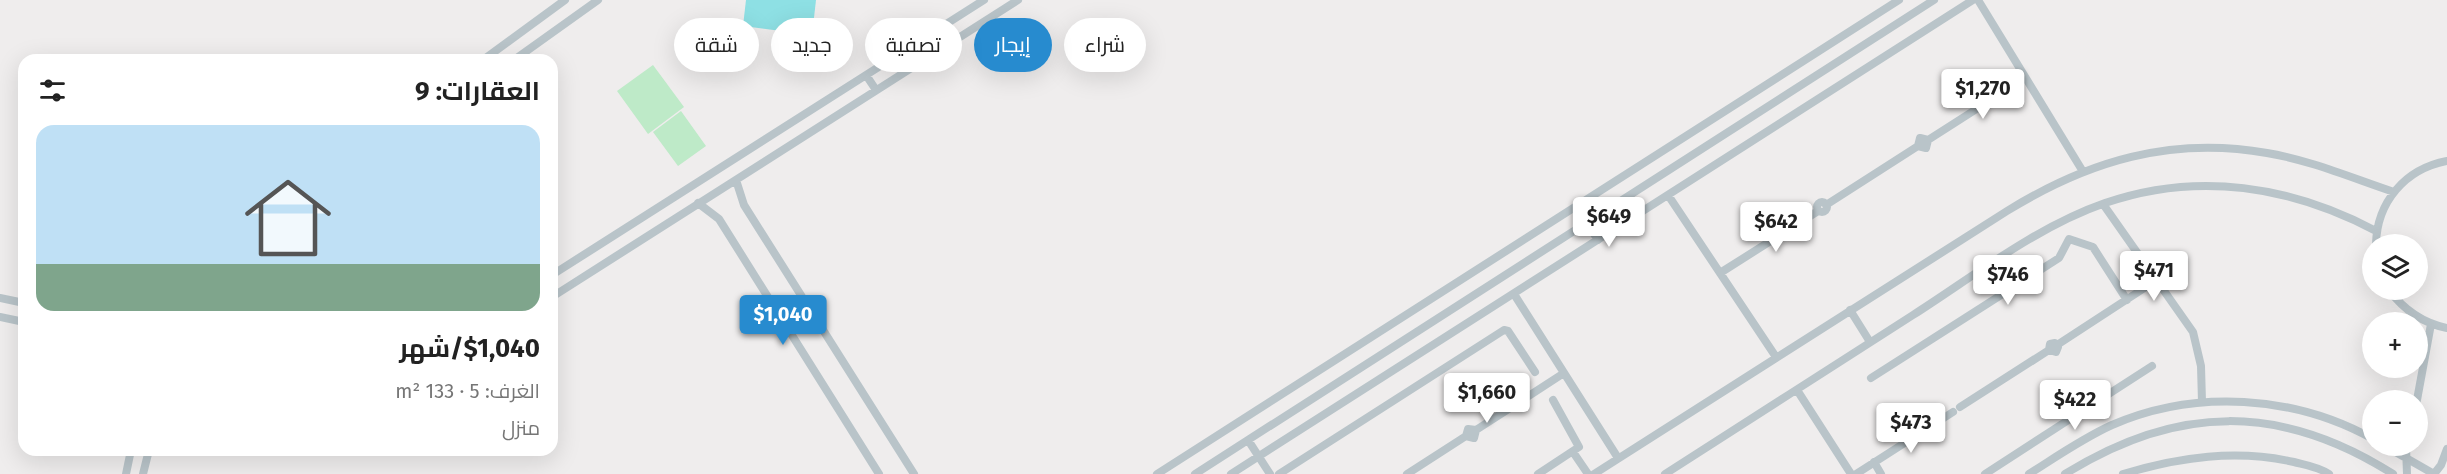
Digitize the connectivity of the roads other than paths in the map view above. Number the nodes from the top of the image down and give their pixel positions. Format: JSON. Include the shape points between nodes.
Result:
{"nodes":[{"id":1,"x":565,"y":0,"type":"edge"},
{"id":2,"x":598,"y":0,"type":"edge"},
{"id":3,"x":984,"y":0,"type":"edge"},
{"id":4,"x":1018,"y":0,"type":"edge"},
{"id":5,"x":1899,"y":0,"type":"edge"},
{"id":6,"x":1934,"y":0,"type":"edge"},
{"id":7,"x":1973,"y":0,"type":"edge"},
{"id":8,"x":1978,"y":0,"type":"edge"},
{"id":9,"x":1962,"y":3,"type":"edge"},
{"id":10,"x":491,"y":54,"type":"edge"},
{"id":11,"x":522,"y":54,"type":"edge"},
{"id":12,"x":866,"y":75,"type":"junction"},
{"id":13,"x":2025,"y":78,"type":"junction"},
{"id":14,"x":876,"y":90,"type":"junction"},
{"id":15,"x":2447,"y":161,"type":"edge"},
{"id":16,"x":2082,"y":170,"type":"junction"},
{"id":17,"x":736,"y":180,"type":"junction"},
{"id":18,"x":2394,"y":192,"type":"junction"},
{"id":19,"x":1668,"y":195,"type":"junction"},
{"id":20,"x":698,"y":203,"type":"junction"},
{"id":21,"x":2103,"y":204,"type":"junction"},
{"id":22,"x":1587,"y":223,"type":"junction"},
{"id":23,"x":2376,"y":231,"type":"joint"},
{"id":24,"x":1598,"y":240,"type":"junction"},
{"id":25,"x":558,"y":271,"type":"edge"},
{"id":26,"x":1720,"y":273,"type":"junction"},
{"id":27,"x":2155,"y":281,"type":"junction"},
{"id":28,"x":558,"y":293,"type":"edge"},
{"id":29,"x":1514,"y":294,"type":"junction"},
{"id":30,"x":0,"y":298,"type":"edge"},
{"id":31,"x":2127,"y":300,"type":"junction"},
{"id":32,"x":2397,"y":300,"type":"edge"},
{"id":33,"x":18,"y":302,"type":"edge"},
{"id":34,"x":1850,"y":310,"type":"junction"},
{"id":35,"x":0,"y":317,"type":"edge"},
{"id":36,"x":18,"y":321,"type":"edge"},
{"id":37,"x":2432,"y":324,"type":"junction"},
{"id":38,"x":2447,"y":328,"type":"edge"},
{"id":39,"x":1870,"y":342,"type":"junction"},
{"id":40,"x":1776,"y":357,"type":"junction"},
{"id":41,"x":2152,"y":366,"type":"dead end"},
{"id":42,"x":1535,"y":372,"type":"dead end"},
{"id":43,"x":1564,"y":373,"type":"junction"},
{"id":44,"x":1871,"y":378,"type":"dead end"},
{"id":45,"x":1797,"y":390,"type":"junction"},
{"id":46,"x":2419,"y":390,"type":"edge"},
{"id":47,"x":1553,"y":400,"type":"dead end"},
{"id":48,"x":2202,"y":402,"type":"junction"},
{"id":49,"x":2362,"y":434,"type":"edge"},
{"id":50,"x":1248,"y":440,"type":"junction"},
{"id":51,"x":2447,"y":449,"type":"edge"},
{"id":52,"x":1573,"y":452,"type":"junction"},
{"id":53,"x":130,"y":456,"type":"edge"},
{"id":54,"x":148,"y":456,"type":"edge"},
{"id":55,"x":1258,"y":457,"type":"junction"},
{"id":56,"x":2406,"y":457,"type":"joint"},
{"id":57,"x":1618,"y":458,"type":"junction"},
{"id":58,"x":1874,"y":462,"type":"junction"},
{"id":59,"x":2033,"y":473,"type":"edge"},
{"id":60,"x":126,"y":474,"type":"edge"},
{"id":61,"x":143,"y":474,"type":"edge"},
{"id":62,"x":879,"y":474,"type":"edge"},
{"id":63,"x":914,"y":474,"type":"edge"},
{"id":64,"x":1157,"y":474,"type":"edge"},
{"id":65,"x":1195,"y":474,"type":"edge"},
{"id":66,"x":1231,"y":474,"type":"edge"},
{"id":67,"x":1270,"y":474,"type":"edge"},
{"id":68,"x":1279,"y":474,"type":"edge"},
{"id":69,"x":1407,"y":474,"type":"edge"},
{"id":70,"x":1538,"y":474,"type":"edge"},
{"id":71,"x":1588,"y":474,"type":"edge"},
{"id":72,"x":1594,"y":474,"type":"edge"},
{"id":73,"x":1665,"y":474,"type":"edge"},
{"id":74,"x":1853,"y":474,"type":"edge"},
{"id":75,"x":1881,"y":474,"type":"edge"},
{"id":76,"x":1985,"y":474,"type":"edge"},
{"id":77,"x":2065,"y":474,"type":"edge"},
{"id":78,"x":2123,"y":474,"type":"edge"},
{"id":79,"x":2329,"y":474,"type":"edge"},
{"id":80,"x":2393,"y":474,"type":"edge"},
{"id":81,"x":2407,"y":474,"type":"edge"},
{"id":82,"x":2434,"y":474,"type":"edge"}],
"edges":[{"from":1,"to":10,"type":"street"},
{"from":2,"to":11,"type":"street"},
{"from":3,"to":12,"type":"street"},
{"from":4,"to":14,"type":"street"},
{"from":5,"to":64,"type":"street"},
{"from":6,"to":22,"type":"street"},
{"from":7,"to":9,"type":"street"},
{"from":8,"to":13,"type":"street"},
{"from":9,"to":19,"type":"street"},
{"from":12,"to":14,"type":"street"},
{"from":12,"to":25,"type":"street"},
{"from":13,"to":16,"type":"street"},
{"from":13,"to":26,"type":"street","via":[[1928,140],[1926,148],[1918,146],[1826,205],[1825,212],[1818,210]]},
{"from":14,"to":17,"type":"street"},
{"from":15,"to":18,"type":"street","via":[[2423,168]]},
{"from":16,"to":18,"type":"street","via":[[2151,152],[2241,149],[2294,159]]},
{"from":16,"to":34,"type":"street","via":[[2045,187]]},
{"from":17,"to":20,"type":"street"},
{"from":17,"to":63,"type":"street","via":[[744,204]]},
{"from":18,"to":23,"type":"street","via":[[2382,210]]},
{"from":19,"to":24,"type":"street"},
{"from":19,"to":26,"type":"street"},
{"from":20,"to":28,"type":"street"},
{"from":20,"to":62,"type":"street","via":[[719,219]]},
{"from":21,"to":23,"type":"street","via":[[2159,190],[2228,186],[2302,198]]},
{"from":21,"to":27,"type":"street"},
{"from":21,"to":39,"type":"street","via":[[2027,243]]},
{"from":22,"to":24,"type":"street"},
{"from":22,"to":50,"type":"street"},
{"from":24,"to":29,"type":"street"},
{"from":26,"to":40,"type":"street"},
{"from":27,"to":31,"type":"street"},
{"from":27,"to":48,"type":"street","via":[[2197,342]]},
{"from":29,"to":43,"type":"street"},
{"from":29,"to":55,"type":"street"},
{"from":30,"to":33,"type":"street"},
{"from":31,"to":44,"type":"street","via":[[2093,247],[2069,239],[2062,256]]},
{"from":31,"to":58,"type":"street","via":[[2057,345],[2056,352],[2049,350]]},
{"from":32,"to":37,"type":"street"},
{"from":34,"to":39,"type":"street"},
{"from":34,"to":40,"type":"street"},
{"from":35,"to":36,"type":"street"},
{"from":37,"to":38,"type":"street"},
{"from":37,"to":46,"type":"street"},
{"from":39,"to":45,"type":"street"},
{"from":40,"to":57,"type":"street"},
{"from":41,"to":76,"type":"street"},
{"from":42,"to":68,"type":"street","via":[[1509,331],[1503,330]]},
{"from":43,"to":57,"type":"street"},
{"from":43,"to":69,"type":"street","via":[[1476,430],[1474,438],[1466,436]]},
{"from":45,"to":73,"type":"street"},
{"from":45,"to":74,"type":"street"},
{"from":47,"to":52,"type":"street","via":[[1579,443]]},
{"from":48,"to":49,"type":"street","via":[[2286,407]]},
{"from":48,"to":59,"type":"street","via":[[2120,422]]},
{"from":50,"to":55,"type":"street"},
{"from":50,"to":65,"type":"street"},
{"from":51,"to":82,"type":"street"},
{"from":52,"to":70,"type":"street"},
{"from":52,"to":71,"type":"street"},
{"from":53,"to":60,"type":"street"},
{"from":54,"to":61,"type":"street"},
{"from":55,"to":66,"type":"street"},
{"from":55,"to":67,"type":"street"},
{"from":56,"to":81,"type":"street"},
{"from":56,"to":82,"type":"street"},
{"from":57,"to":72,"type":"street"},
{"from":58,"to":74,"type":"street"},
{"from":58,"to":75,"type":"street"},
{"from":77,"to":80,"type":"street","via":[[2137,436],[2179,424],[2228,421],[2283,426],[2309,433],[2360,454]]},
{"from":78,"to":79,"type":"street","via":[[2198,456],[2237,455],[2276,459]]}]}
